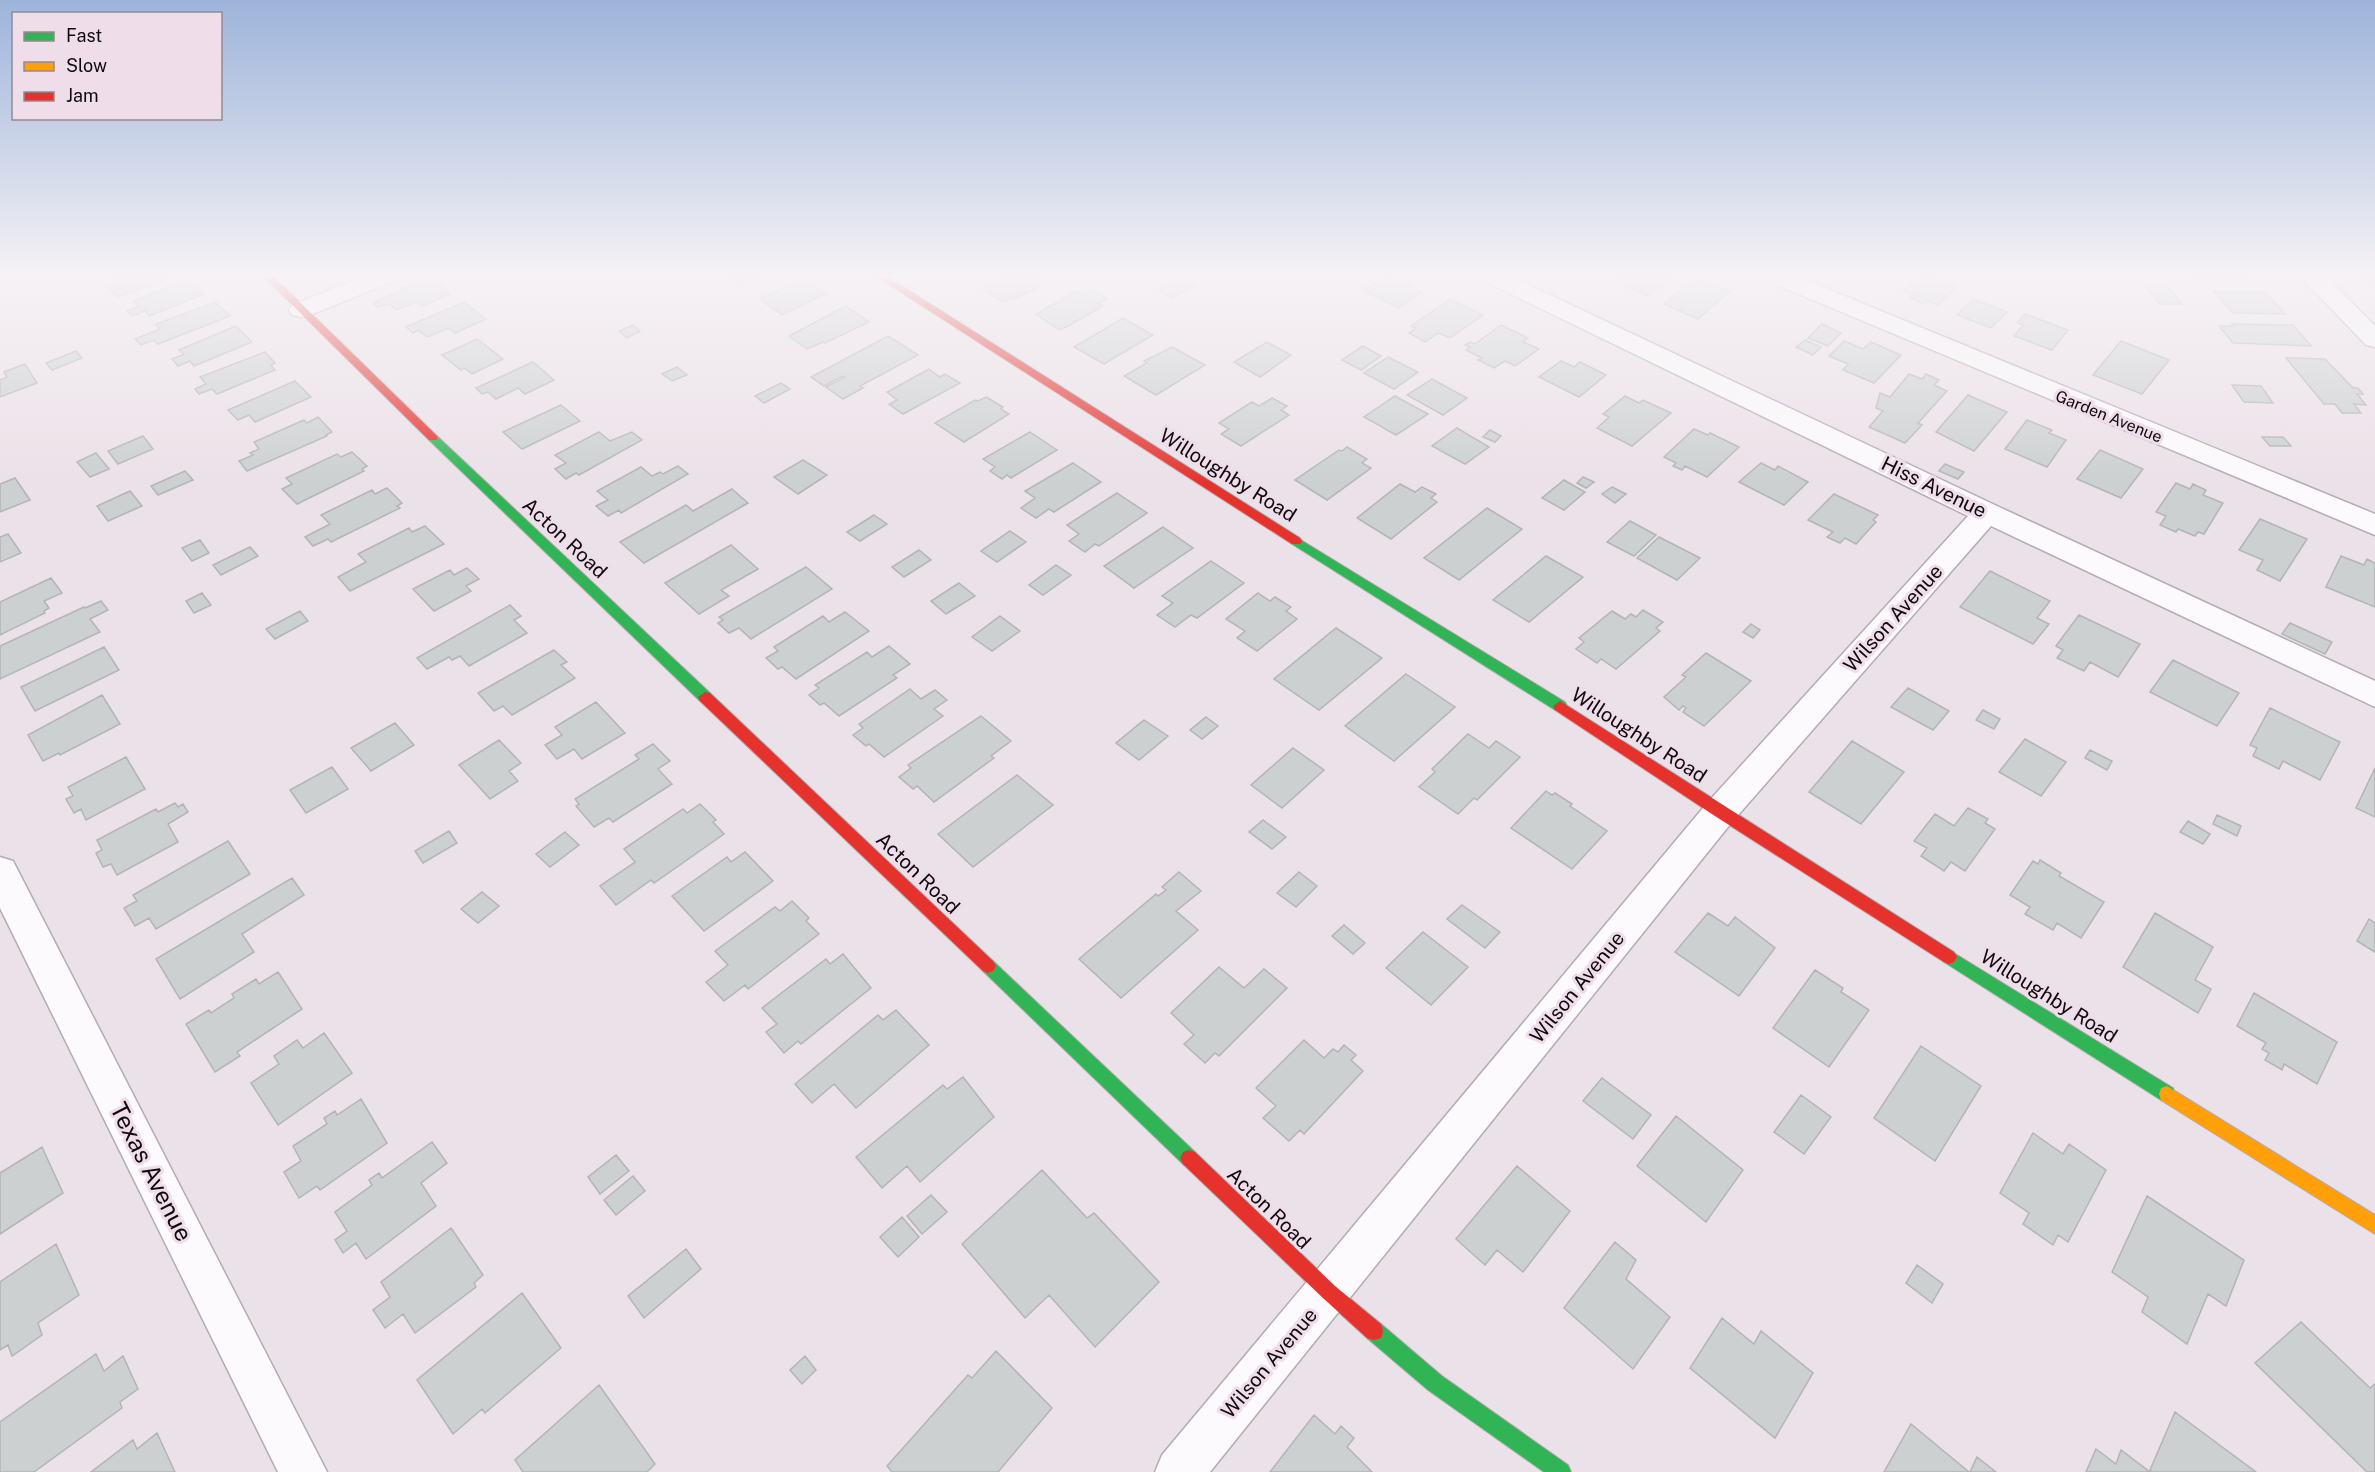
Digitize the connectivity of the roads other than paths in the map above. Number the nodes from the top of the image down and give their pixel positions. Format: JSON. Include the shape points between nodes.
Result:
{"nodes":[{"id":1,"x":338,"y":346,"type":"edge"},
{"id":2,"x":989,"y":346,"type":"edge"},
{"id":3,"x":1638,"y":346,"type":"edge"},
{"id":4,"x":1943,"y":346,"type":"edge"},
{"id":5,"x":1988,"y":513,"type":"junction"},
{"id":6,"x":2375,"y":525,"type":"edge"},
{"id":7,"x":2375,"y":695,"type":"edge"},
{"id":8,"x":1720,"y":812,"type":"junction"},
{"id":9,"x":0,"y":872,"type":"edge"},
{"id":10,"x":2375,"y":1225,"type":"edge"},
{"id":11,"x":1329,"y":1292,"type":"junction"},
{"id":12,"x":303,"y":1472,"type":"edge"},
{"id":13,"x":1179,"y":1472,"type":"edge"},
{"id":14,"x":1561,"y":1472,"type":"edge"}],
"edges":[{"from":1,"to":11,"type":"street","name":"Acton Road"},
{"from":2,"to":8,"type":"street","name":"Willoughby Road","via":[[1510,673]]},
{"from":3,"to":5,"type":"street","name":"Hiss Avenue"},
{"from":4,"to":6,"type":"street","name":"Garden Avenue"},
{"from":5,"to":7,"type":"street","name":"Hiss Avenue"},
{"from":5,"to":8,"type":"street","name":"Wilson Avenue"},
{"from":8,"to":10,"type":"street","name":"Willoughby Road"},
{"from":8,"to":11,"type":"street","name":"Wilson Avenue"},
{"from":9,"to":12,"type":"street","name":"Texas Avenue"},
{"from":11,"to":13,"type":"street","name":"Wilson Avenue"},
{"from":11,"to":14,"type":"street","name":"Acton Road","via":[[1435,1383]]}]}
